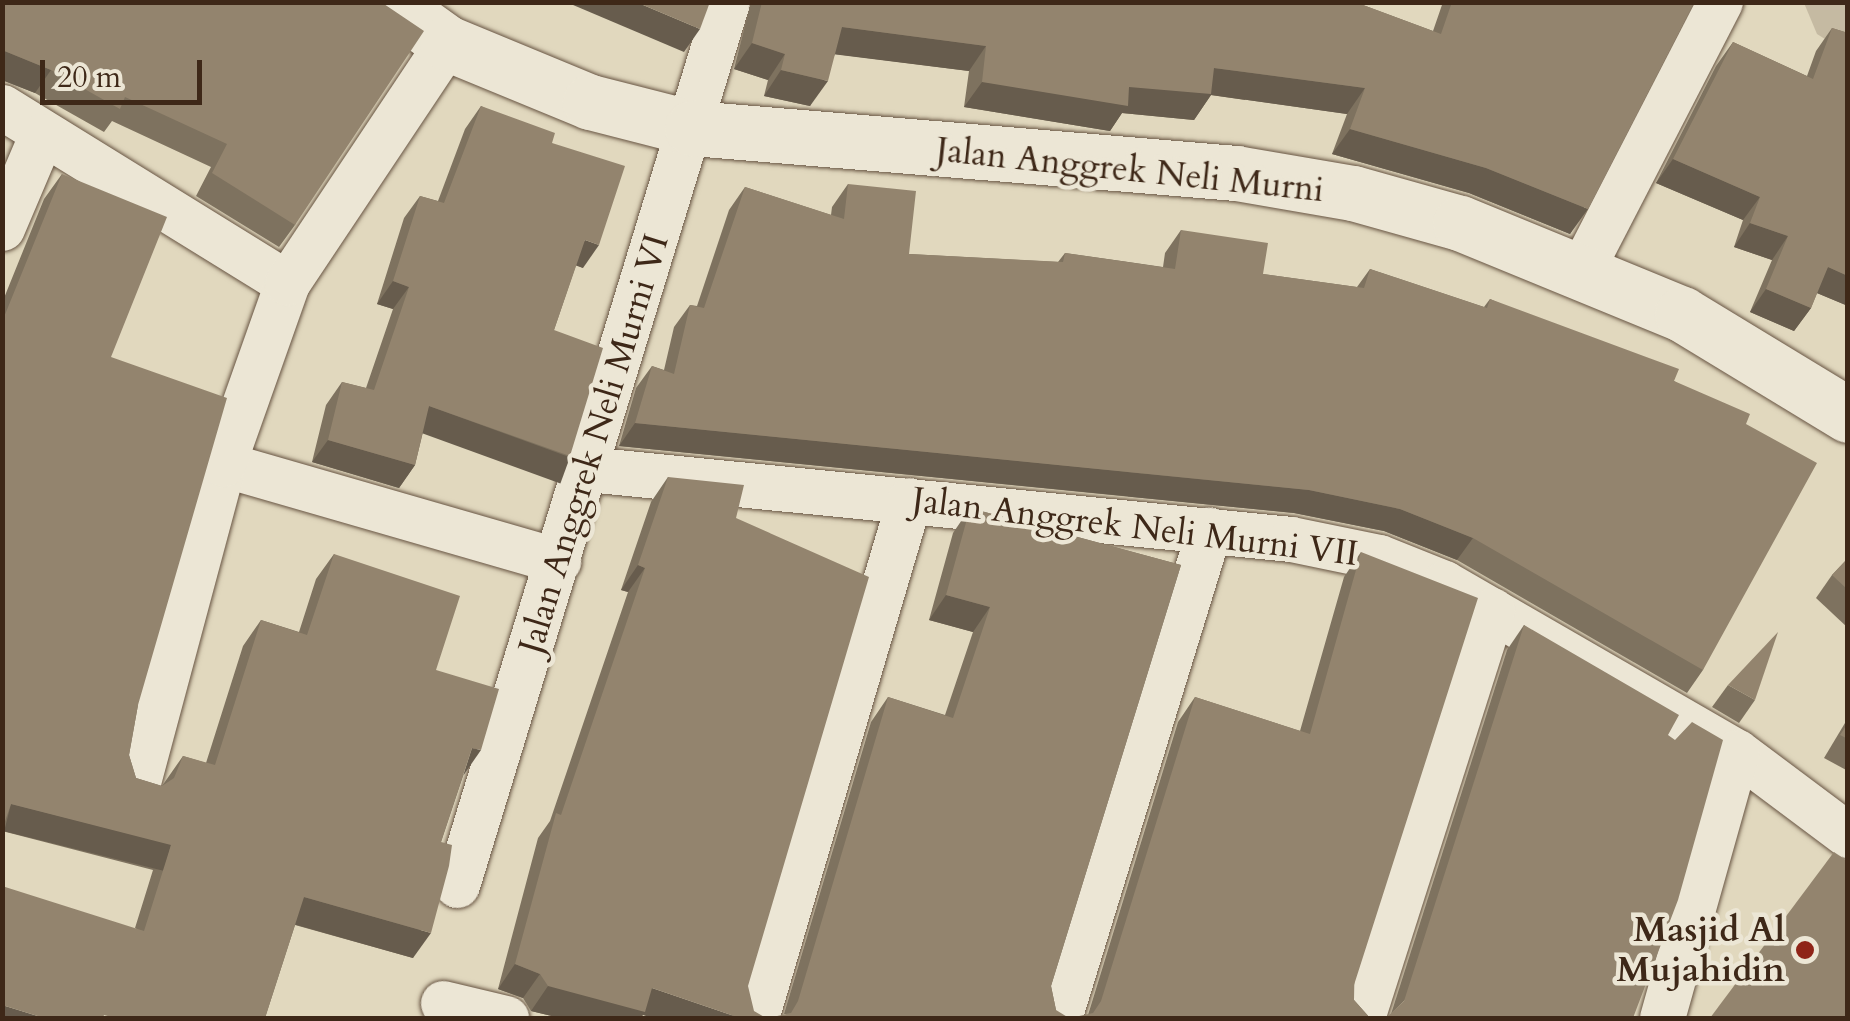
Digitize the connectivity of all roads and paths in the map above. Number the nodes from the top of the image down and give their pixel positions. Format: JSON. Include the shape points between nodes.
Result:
{"nodes":[{"id":1,"x":390,"y":2,"type":"edge"},
{"id":2,"x":726,"y":2,"type":"edge"},
{"id":3,"x":1720,"y":2,"type":"edge"},
{"id":4,"x":447,"y":44,"type":"junction"},
{"id":5,"x":2,"y":107,"type":"edge"},
{"id":6,"x":692,"y":128,"type":"junction"},
{"id":7,"x":41,"y":136,"type":"junction"},
{"id":8,"x":2,"y":228,"type":"edge"},
{"id":9,"x":1582,"y":269,"type":"junction"},
{"id":10,"x":287,"y":283,"type":"junction"},
{"id":11,"x":1848,"y":414,"type":"edge"},
{"id":12,"x":223,"y":464,"type":"junction"},
{"id":13,"x":586,"y":469,"type":"junction"},
{"id":14,"x":909,"y":500,"type":"junction"},
{"id":15,"x":1210,"y":530,"type":"junction"},
{"id":16,"x":558,"y":560,"type":"junction"},
{"id":17,"x":1492,"y":610,"type":"junction"},
{"id":18,"x":1737,"y":752,"type":"junction"},
{"id":19,"x":137,"y":786,"type":"edge"},
{"id":20,"x":1848,"y":835,"type":"edge"},
{"id":21,"x":456,"y":885,"type":"dead end"},
{"id":22,"x":444,"y":1003,"type":"dead end"},
{"id":23,"x":506,"y":1018,"type":"edge"},
{"id":24,"x":756,"y":1018,"type":"edge"},
{"id":25,"x":1059,"y":1018,"type":"edge"},
{"id":26,"x":1362,"y":1018,"type":"edge"},
{"id":27,"x":1662,"y":1018,"type":"edge"}],
"edges":[{"from":1,"to":4,"type":"street","name":"Jalan Anggrek Neli Murni"},
{"from":2,"to":6,"type":"street","name":"Jalan Anggrek Neli Murni VI"},
{"from":3,"to":9,"type":"street"},
{"from":4,"to":6,"type":"street","name":"Jalan Anggrek Neli Murni","via":[[590,102]]},
{"from":4,"to":10,"type":"street"},
{"from":5,"to":7,"type":"street"},
{"from":6,"to":9,"type":"street","name":"Jalan Anggrek Neli Murni","via":[[1236,174],[1353,193]]},
{"from":6,"to":13,"type":"street","name":"Jalan Anggrek Neli Murni VI"},
{"from":7,"to":8,"type":"street"},
{"from":7,"to":10,"type":"street"},
{"from":9,"to":11,"type":"street","name":"Jalan Anggrek Neli Murni","via":[[1682,314]]},
{"from":10,"to":12,"type":"street"},
{"from":12,"to":16,"type":"street"},
{"from":12,"to":19,"type":"street"},
{"from":13,"to":14,"type":"street","name":"Jalan Anggrek Neli Murni VII"},
{"from":13,"to":16,"type":"street","name":"Jalan Anggrek Neli Murni VI"},
{"from":14,"to":15,"type":"street","name":"Jalan Anggrek Neli Murni VII"},
{"from":14,"to":24,"type":"street"},
{"from":15,"to":17,"type":"street","name":"Jalan Anggrek Neli Murni VII","via":[[1379,557]]},
{"from":15,"to":25,"type":"street"},
{"from":16,"to":21,"type":"street","name":"Jalan Anggrek Neli Murni VI"},
{"from":17,"to":18,"type":"street","name":"Jalan Anggrek Neli Murni VII"},
{"from":17,"to":26,"type":"street"},
{"from":18,"to":20,"type":"street","name":"Jalan Anggrek Neli Murni VII"},
{"from":18,"to":27,"type":"street"},
{"from":22,"to":23,"type":"street"}]}
